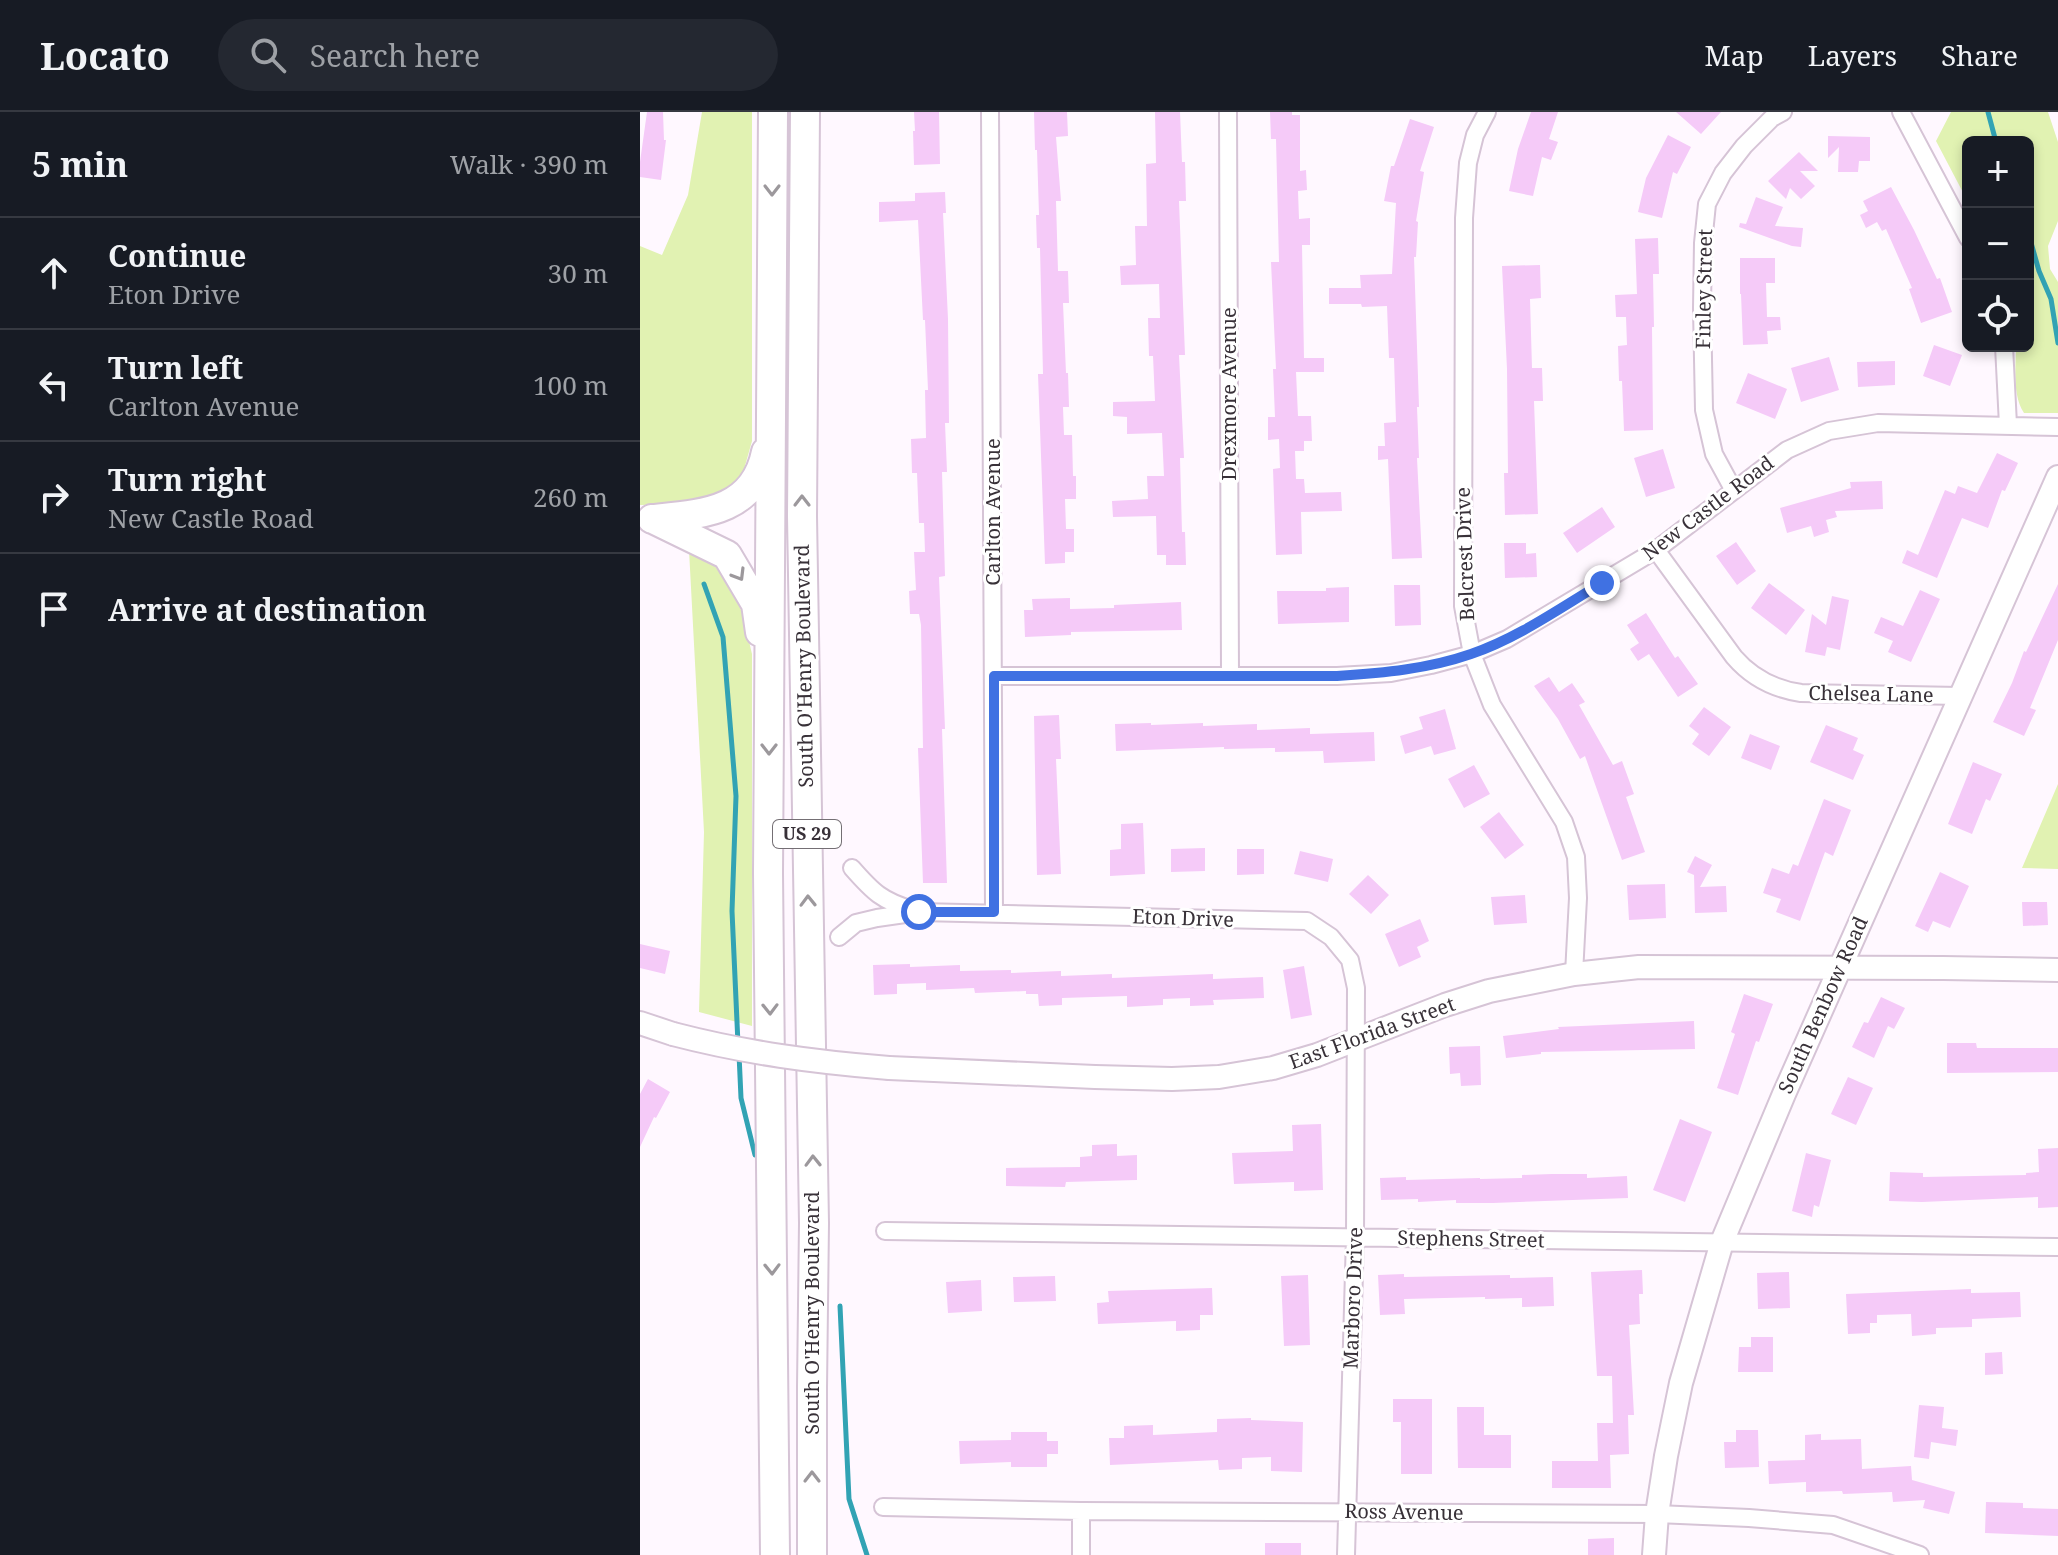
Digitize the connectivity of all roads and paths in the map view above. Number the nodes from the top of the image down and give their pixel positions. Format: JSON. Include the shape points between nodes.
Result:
{"nodes":[{"id":1,"x":773,"y":112,"type":"edge"},
{"id":2,"x":805,"y":112,"type":"edge"},
{"id":3,"x":990,"y":112,"type":"edge"},
{"id":4,"x":1228,"y":112,"type":"edge"},
{"id":5,"x":1487,"y":112,"type":"edge"},
{"id":6,"x":1783,"y":112,"type":"edge"},
{"id":7,"x":1901,"y":112,"type":"edge"},
{"id":8,"x":1962,"y":227,"type":"edge"},
{"id":9,"x":2004,"y":352,"type":"edge"},
{"id":10,"x":772,"y":419,"type":"junction"},
{"id":11,"x":2008,"y":425,"type":"junction"},
{"id":12,"x":2058,"y":427,"type":"edge"},
{"id":13,"x":2058,"y":477,"type":"edge"},
{"id":14,"x":1733,"y":489,"type":"junction"},
{"id":15,"x":647,"y":519,"type":"edge"},
{"id":16,"x":1656,"y":550,"type":"junction"},
{"id":17,"x":1472,"y":654,"type":"junction"},
{"id":18,"x":1230,"y":675,"type":"junction"},
{"id":19,"x":994,"y":676,"type":"junction"},
{"id":20,"x":1959,"y":696,"type":"junction"},
{"id":21,"x":769,"y":698,"type":"junction"},
{"id":22,"x":852,"y":868,"type":"dead end"},
{"id":23,"x":919,"y":912,"type":"junction"},
{"id":24,"x":994,"y":912,"type":"junction"},
{"id":25,"x":839,"y":937,"type":"dead end"},
{"id":26,"x":1840,"y":968,"type":"junction"},
{"id":27,"x":2058,"y":970,"type":"edge"},
{"id":28,"x":1574,"y":974,"type":"junction"},
{"id":29,"x":640,"y":1023,"type":"edge"},
{"id":30,"x":1355,"y":1041,"type":"junction"},
{"id":31,"x":885,"y":1231,"type":"dead end"},
{"id":32,"x":1355,"y":1237,"type":"junction"},
{"id":33,"x":1722,"y":1242,"type":"junction"},
{"id":34,"x":2058,"y":1247,"type":"edge"},
{"id":35,"x":883,"y":1507,"type":"dead end"},
{"id":36,"x":1081,"y":1511,"type":"junction"},
{"id":37,"x":1347,"y":1511,"type":"junction"},
{"id":38,"x":1657,"y":1514,"type":"junction"},
{"id":39,"x":775,"y":1555,"type":"edge"},
{"id":40,"x":812,"y":1555,"type":"edge"},
{"id":41,"x":1081,"y":1555,"type":"edge"},
{"id":42,"x":1346,"y":1555,"type":"edge"},
{"id":43,"x":1654,"y":1555,"type":"edge"},
{"id":44,"x":1920,"y":1555,"type":"edge"}],
"edges":[{"from":1,"to":10,"type":"highway","name":"South O'Henry Boulevard","number":"US 29","one_way":true},
{"from":40,"to":2,"type":"highway","name":"South O'Henry Boulevard","number":"US 29","one_way":true,"via":[[814,1223],[802,516]]},
{"from":3,"to":19,"type":"street","name":"Carlton Avenue"},
{"from":4,"to":18,"type":"street","name":"Drexmore Avenue"},
{"from":5,"to":17,"type":"street","name":"Belcrest Drive","via":[[1468,163],[1464,218],[1463,606]]},
{"from":6,"to":14,"type":"street","name":"Finley Street","via":[[1744,146],[1707,204],[1704,410],[1714,454]]},
{"from":7,"to":8,"type":"street"},
{"from":9,"to":11,"type":"street"},
{"from":10,"to":15,"type":"highway","via":[[754,485],[735,502],[716,510]]},
{"from":10,"to":21,"type":"highway","name":"South O'Henry Boulevard","number":"US 29"},
{"from":11,"to":12,"type":"street","name":"New Castle Road"},
{"from":11,"to":14,"type":"street","name":"New Castle Road","via":[[1878,423],[1829,431],[1787,450]]},
{"from":13,"to":20,"type":"main road","name":"South Benbow Road"},
{"from":14,"to":16,"type":"street","name":"New Castle Road"},
{"from":15,"to":21,"type":"highway","one_way":true,"via":[[727,555],[756,604]]},
{"from":16,"to":17,"type":"street","name":"New Castle Road"},
{"from":16,"to":20,"type":"street","name":"Chelsea Lane","via":[[1743,668],[1765,683],[1801,693]]},
{"from":17,"to":18,"type":"street","name":"New Castle Road","via":[[1391,673]]},
{"from":17,"to":28,"type":"street","name":"Belcrest Drive","via":[[1492,705],[1564,822],[1576,857]]},
{"from":18,"to":19,"type":"street","name":"New Castle Road"},
{"from":19,"to":24,"type":"street","name":"Carlton Avenue"},
{"from":20,"to":26,"type":"main road","name":"South Benbow Road"},
{"from":21,"to":39,"type":"highway","name":"South O'Henry Boulevard","number":"US 29","one_way":true},
{"from":22,"to":23,"type":"street","name":"Eton Drive","via":[[890,903]]},
{"from":23,"to":24,"type":"street","name":"Eton Drive"},
{"from":23,"to":25,"type":"street","name":"Eton Drive","via":[[856,923]]},
{"from":24,"to":30,"type":"street","name":"Eton Drive","via":[[1307,921],[1331,937],[1350,960],[1356,988]]},
{"from":26,"to":27,"type":"main road","name":"East Florida Street"},
{"from":26,"to":28,"type":"main road","name":"East Florida Street","via":[[1639,967]]},
{"from":26,"to":33,"type":"main road","name":"South Benbow Road"},
{"from":28,"to":30,"type":"main road","name":"East Florida Street","via":[[1489,991]]},
{"from":29,"to":30,"type":"main road","name":"East Florida Street","bridge":true,"via":[[749,1052],[840,1064],[1172,1079],[1273,1068]]},
{"from":30,"to":32,"type":"street","name":"Marboro Drive"},
{"from":31,"to":32,"type":"street","name":"Stephens Street"},
{"from":32,"to":33,"type":"street","name":"Stephens Street"},
{"from":32,"to":37,"type":"street","name":"Marboro Drive"},
{"from":33,"to":34,"type":"street","name":"Stephens Street"},
{"from":33,"to":38,"type":"main road","name":"South Benbow Road","via":[[1681,1383]]},
{"from":35,"to":36,"type":"street","name":"Ross Avenue"},
{"from":36,"to":37,"type":"street","name":"Ross Avenue"},
{"from":36,"to":41,"type":"street"},
{"from":37,"to":38,"type":"street","name":"Ross Avenue"},
{"from":37,"to":42,"type":"street","name":"Marboro Drive"},
{"from":38,"to":43,"type":"main road","name":"South Benbow Road"},
{"from":38,"to":44,"type":"street","name":"Ross Avenue","via":[[1833,1525]]}]}
